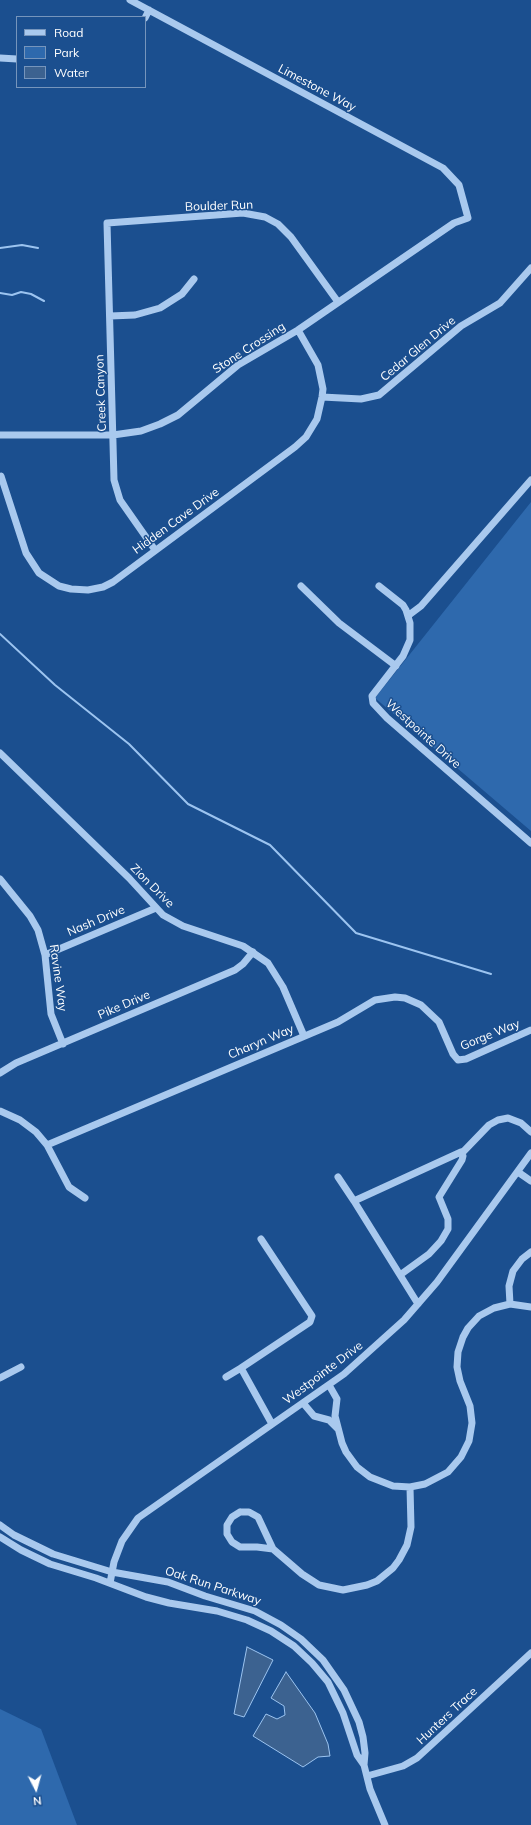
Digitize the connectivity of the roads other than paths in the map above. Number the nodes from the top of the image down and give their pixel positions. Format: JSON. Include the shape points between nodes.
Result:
{"nodes":[{"id":1,"x":130,"y":0,"type":"edge"},
{"id":2,"x":149,"y":10,"type":"junction"},
{"id":3,"x":146,"y":16,"type":"edge"},
{"id":4,"x":0,"y":58,"type":"edge"},
{"id":5,"x":16,"y":59,"type":"edge"},
{"id":6,"x":468,"y":218,"type":"joint"},
{"id":7,"x":107,"y":223,"type":"joint"},
{"id":8,"x":531,"y":268,"type":"edge"},
{"id":9,"x":194,"y":279,"type":"dead end"},
{"id":10,"x":338,"y":302,"type":"junction"},
{"id":11,"x":110,"y":316,"type":"junction"},
{"id":12,"x":298,"y":330,"type":"junction"},
{"id":13,"x":322,"y":397,"type":"junction"},
{"id":14,"x":0,"y":435,"type":"edge"},
{"id":15,"x":113,"y":435,"type":"junction"},
{"id":16,"x":1,"y":476,"type":"dead end"},
{"id":17,"x":531,"y":480,"type":"edge"},
{"id":18,"x":155,"y":550,"type":"junction"},
{"id":19,"x":301,"y":586,"type":"dead end"},
{"id":20,"x":379,"y":586,"type":"dead end"},
{"id":21,"x":409,"y":615,"type":"junction"},
{"id":22,"x":396,"y":666,"type":"junction"},
{"id":23,"x":0,"y":753,"type":"edge"},
{"id":24,"x":531,"y":843,"type":"edge"},
{"id":25,"x":0,"y":879,"type":"edge"},
{"id":26,"x":156,"y":908,"type":"junction"},
{"id":27,"x":253,"y":952,"type":"junction"},
{"id":28,"x":45,"y":955,"type":"junction"},
{"id":29,"x":531,"y":1030,"type":"edge"},
{"id":30,"x":304,"y":1036,"type":"junction"},
{"id":31,"x":63,"y":1044,"type":"junction"},
{"id":32,"x":458,"y":1060,"type":"joint"},
{"id":33,"x":0,"y":1073,"type":"edge"},
{"id":34,"x":0,"y":1111,"type":"edge"},
{"id":35,"x":531,"y":1132,"type":"edge"},
{"id":36,"x":47,"y":1145,"type":"junction"},
{"id":37,"x":462,"y":1153,"type":"junction"},
{"id":38,"x":531,"y":1153,"type":"edge"},
{"id":39,"x":518,"y":1172,"type":"junction"},
{"id":40,"x":338,"y":1176,"type":"dead end"},
{"id":41,"x":531,"y":1181,"type":"edge"},
{"id":42,"x":85,"y":1198,"type":"dead end"},
{"id":43,"x":354,"y":1201,"type":"junction"},
{"id":44,"x":261,"y":1239,"type":"dead end"},
{"id":45,"x":531,"y":1252,"type":"edge"},
{"id":46,"x":400,"y":1274,"type":"junction"},
{"id":47,"x":418,"y":1304,"type":"junction"},
{"id":48,"x":510,"y":1304,"type":"junction"},
{"id":49,"x":531,"y":1307,"type":"edge"},
{"id":50,"x":21,"y":1367,"type":"dead end"},
{"id":51,"x":241,"y":1368,"type":"junction"},
{"id":52,"x":226,"y":1377,"type":"dead end"},
{"id":53,"x":0,"y":1378,"type":"edge"},
{"id":54,"x":329,"y":1385,"type":"junction"},
{"id":55,"x":303,"y":1403,"type":"junction"},
{"id":56,"x":336,"y":1411,"type":"junction"},
{"id":57,"x":325,"y":1419,"type":"junction"},
{"id":58,"x":272,"y":1424,"type":"junction"},
{"id":59,"x":338,"y":1429,"type":"junction"},
{"id":60,"x":410,"y":1487,"type":"junction"},
{"id":61,"x":0,"y":1525,"type":"edge"},
{"id":62,"x":0,"y":1537,"type":"edge"},
{"id":63,"x":273,"y":1549,"type":"junction"},
{"id":64,"x":112,"y":1572,"type":"junction"},
{"id":65,"x":110,"y":1583,"type":"junction"},
{"id":66,"x":531,"y":1653,"type":"edge"},
{"id":67,"x":364,"y":1765,"type":"junction"},
{"id":68,"x":367,"y":1776,"type":"junction"},
{"id":69,"x":385,"y":1825,"type":"edge"}],
"edges":[{"from":1,"to":2,"type":"street","name":"Limestone Way"},
{"from":2,"to":3,"type":"street"},
{"from":2,"to":6,"type":"street","name":"Limestone Way","via":[[443,168],[459,185]]},
{"from":4,"to":5,"type":"street"},
{"from":6,"to":10,"type":"street","name":"Stone Crossing","via":[[454,223]]},
{"from":7,"to":10,"type":"street","name":"Boulder Run","via":[[243,213],[265,216],[288,233]]},
{"from":7,"to":11,"type":"street","name":"Creek Canyon"},
{"from":8,"to":13,"type":"street","name":"Cedar Glen Drive","via":[[500,303],[461,326],[378,395],[361,399]]},
{"from":9,"to":11,"type":"street","via":[[182,294],[164,307],[135,315]]},
{"from":10,"to":12,"type":"street","name":"Stone Crossing"},
{"from":11,"to":15,"type":"street","name":"Creek Canyon"},
{"from":12,"to":13,"type":"street","name":"Hidden Cave Drive","via":[[318,365]]},
{"from":12,"to":15,"type":"street","name":"Stone Crossing","via":[[238,365],[178,415],[152,428]]},
{"from":13,"to":18,"type":"street","name":"Hidden Cave Drive","via":[[312,429],[295,447]]},
{"from":14,"to":15,"type":"street","name":"Stone Crossing"},
{"from":15,"to":18,"type":"street","name":"Creek Canyon","via":[[114,480],[117,491]]},
{"from":16,"to":18,"type":"street","name":"Hidden Cave Drive","via":[[26,553],[39,573],[59,586],[88,590],[103,587]]},
{"from":17,"to":21,"type":"street","via":[[421,606]]},
{"from":19,"to":22,"type":"street","via":[[339,622]]},
{"from":20,"to":21,"type":"street","via":[[402,604]]},
{"from":21,"to":22,"type":"street","name":"Westpointe Drive","via":[[408,647]]},
{"from":22,"to":24,"type":"street","name":"Westpointe Drive","via":[[372,696],[373,703]]},
{"from":23,"to":26,"type":"street","name":"Zion Drive"},
{"from":25,"to":28,"type":"street","name":"Ravine Way","via":[[34,922]]},
{"from":26,"to":27,"type":"street","name":"Zion Drive","via":[[183,926],[219,937]]},
{"from":26,"to":28,"type":"street","name":"Nash Drive"},
{"from":27,"to":30,"type":"street","name":"Zion Drive","via":[[272,968],[288,997]]},
{"from":27,"to":31,"type":"street","name":"Pike Drive","via":[[235,970]]},
{"from":28,"to":31,"type":"street","name":"Ravine Way","via":[[51,1014]]},
{"from":29,"to":32,"type":"street","name":"Gorge Way","via":[[466,1059]]},
{"from":30,"to":32,"type":"street","name":"Charyn Way","via":[[338,1022],[375,1000],[405,998],[421,1005],[435,1017],[444,1030],[452,1054]]},
{"from":30,"to":36,"type":"street","name":"Charyn Way"},
{"from":31,"to":33,"type":"street","name":"Pike Drive","via":[[16,1063]]},
{"from":34,"to":36,"type":"street","via":[[30,1127]]},
{"from":35,"to":37,"type":"street","via":[[508,1118],[498,1120],[489,1125]]},
{"from":36,"to":42,"type":"street","via":[[69,1187]]},
{"from":37,"to":43,"type":"street","via":[[458,1152]]},
{"from":37,"to":46,"type":"street","via":[[462,1160],[439,1197],[448,1219],[448,1229],[429,1254]]},
{"from":38,"to":39,"type":"street","name":"Westpointe Drive"},
{"from":39,"to":41,"type":"street"},
{"from":39,"to":47,"type":"street","name":"Westpointe Drive"},
{"from":40,"to":43,"type":"street"},
{"from":43,"to":46,"type":"street"},
{"from":44,"to":51,"type":"street","via":[[312,1316],[310,1322]]},
{"from":45,"to":48,"type":"street","via":[[513,1271],[509,1286]]},
{"from":46,"to":47,"type":"street"},
{"from":47,"to":54,"type":"street","name":"Westpointe Drive","via":[[365,1356]]},
{"from":48,"to":49,"type":"street"},
{"from":48,"to":60,"type":"street","via":[[494,1308],[479,1316],[468,1328],[460,1345],[457,1359],[458,1374],[472,1419],[465,1449],[455,1465],[441,1477]]},
{"from":50,"to":53,"type":"street"},
{"from":51,"to":52,"type":"street"},
{"from":51,"to":58,"type":"street"},
{"from":54,"to":55,"type":"street","name":"Westpointe Drive"},
{"from":54,"to":56,"type":"street","via":[[337,1399]]},
{"from":55,"to":57,"type":"street","via":[[314,1416]]},
{"from":55,"to":58,"type":"street","name":"Westpointe Drive"},
{"from":56,"to":57,"type":"street"},
{"from":56,"to":59,"type":"street"},
{"from":57,"to":59,"type":"street"},
{"from":58,"to":64,"type":"street","name":"Westpointe Drive","via":[[138,1518],[122,1541]]},
{"from":59,"to":60,"type":"street","via":[[351,1461],[363,1473],[385,1484]]},
{"from":60,"to":63,"type":"street","via":[[411,1527],[407,1545],[393,1568],[372,1583],[343,1590],[319,1585]]},
{"from":61,"to":64,"type":"street","name":"Oak Run Parkway","via":[[14,1535],[53,1554]]},
{"from":62,"to":65,"type":"street","name":"Oak Run Parkway","via":[[50,1564]]},
{"from":63,"to":63,"type":"street","via":[[254,1514],[240,1512],[229,1520],[227,1534],[235,1545],[244,1548]]},
{"from":64,"to":65,"type":"street","name":"Westpointe Drive"},
{"from":64,"to":67,"type":"street","name":"Oak Run Parkway","via":[[168,1582],[255,1611],[268,1616],[301,1640],[323,1660],[352,1706],[363,1737]]},
{"from":65,"to":67,"type":"street","name":"Oak Run Parkway","via":[[158,1600],[240,1617],[271,1631],[294,1646],[328,1682],[343,1713],[357,1755]]},
{"from":66,"to":68,"type":"street","name":"Hunters Trace","via":[[417,1758],[403,1766]]},
{"from":67,"to":68,"type":"street","name":"Oak Run Parkway"},
{"from":68,"to":69,"type":"street","name":"Oak Run Parkway","via":[[375,1804]]}]}
